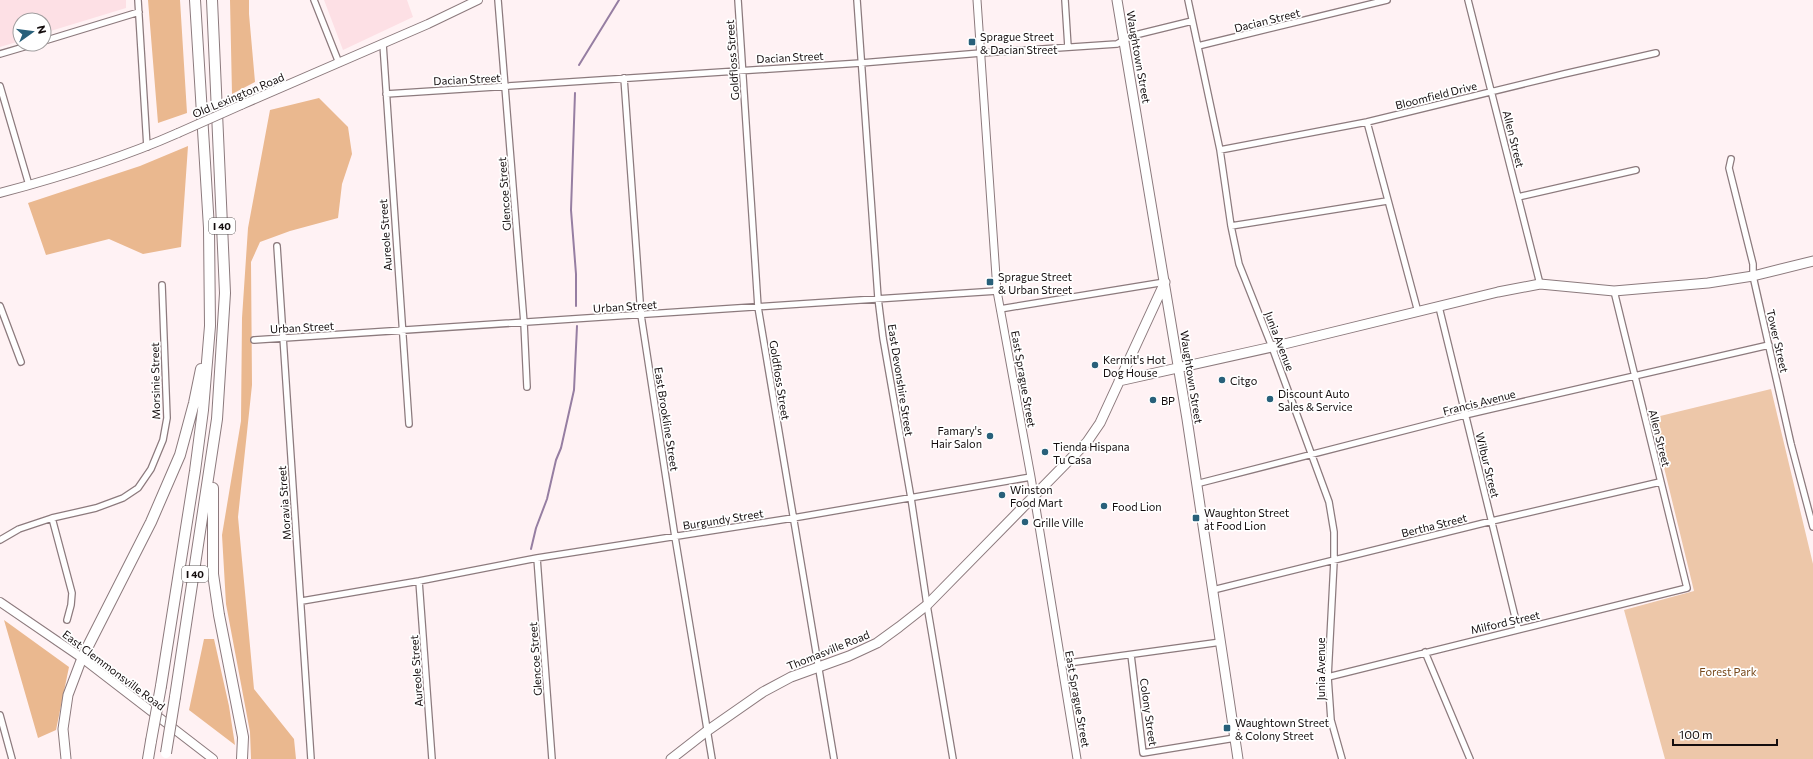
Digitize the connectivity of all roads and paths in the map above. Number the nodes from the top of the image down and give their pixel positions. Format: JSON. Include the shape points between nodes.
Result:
{"nodes":[{"id":1,"x":138,"y":0,"type":"edge"},
{"id":2,"x":195,"y":0,"type":"edge"},
{"id":3,"x":212,"y":0,"type":"edge"},
{"id":4,"x":314,"y":0,"type":"edge"},
{"id":5,"x":478,"y":0,"type":"edge"},
{"id":6,"x":498,"y":0,"type":"edge"},
{"id":7,"x":738,"y":0,"type":"edge"},
{"id":8,"x":857,"y":0,"type":"edge"},
{"id":9,"x":977,"y":0,"type":"edge"},
{"id":10,"x":1065,"y":0,"type":"edge"},
{"id":11,"x":1116,"y":0,"type":"edge"},
{"id":12,"x":1188,"y":0,"type":"edge"},
{"id":13,"x":1387,"y":0,"type":"edge"},
{"id":14,"x":1468,"y":0,"type":"edge"},
{"id":15,"x":139,"y":12,"type":"junction"},
{"id":16,"x":1192,"y":21,"type":"junction"},
{"id":17,"x":52,"y":39,"type":"edge"},
{"id":18,"x":1124,"y":40,"type":"junction"},
{"id":19,"x":383,"y":44,"type":"junction"},
{"id":20,"x":1198,"y":46,"type":"junction"},
{"id":21,"x":1068,"y":47,"type":"junction"},
{"id":22,"x":12,"y":50,"type":"edge"},
{"id":23,"x":981,"y":53,"type":"junction"},
{"id":24,"x":1656,"y":53,"type":"dead end"},
{"id":25,"x":0,"y":54,"type":"edge"},
{"id":26,"x":339,"y":63,"type":"junction"},
{"id":27,"x":861,"y":63,"type":"junction"},
{"id":28,"x":743,"y":70,"type":"junction"},
{"id":29,"x":624,"y":78,"type":"junction"},
{"id":30,"x":0,"y":86,"type":"edge"},
{"id":31,"x":505,"y":87,"type":"junction"},
{"id":32,"x":1492,"y":92,"type":"junction"},
{"id":33,"x":386,"y":94,"type":"junction"},
{"id":34,"x":1367,"y":122,"type":"junction"},
{"id":35,"x":147,"y":147,"type":"junction"},
{"id":36,"x":1220,"y":150,"type":"junction"},
{"id":37,"x":1731,"y":159,"type":"dead end"},
{"id":38,"x":1636,"y":170,"type":"dead end"},
{"id":39,"x":29,"y":185,"type":"junction"},
{"id":40,"x":0,"y":193,"type":"edge"},
{"id":41,"x":1518,"y":197,"type":"junction"},
{"id":42,"x":1387,"y":201,"type":"junction"},
{"id":43,"x":1231,"y":226,"type":"junction"},
{"id":44,"x":277,"y":246,"type":"dead end"},
{"id":45,"x":1813,"y":261,"type":"edge"},
{"id":46,"x":1753,"y":276,"type":"junction"},
{"id":47,"x":1165,"y":282,"type":"junction"},
{"id":48,"x":1540,"y":284,"type":"junction"},
{"id":49,"x":162,"y":285,"type":"dead end"},
{"id":50,"x":997,"y":291,"type":"junction"},
{"id":51,"x":1614,"y":292,"type":"junction"},
{"id":52,"x":878,"y":298,"type":"junction"},
{"id":53,"x":0,"y":306,"type":"edge"},
{"id":54,"x":758,"y":307,"type":"junction"},
{"id":55,"x":1438,"y":307,"type":"junction"},
{"id":56,"x":1000,"y":309,"type":"junction"},
{"id":57,"x":1418,"y":312,"type":"junction"},
{"id":58,"x":641,"y":315,"type":"junction"},
{"id":59,"x":524,"y":323,"type":"junction"},
{"id":60,"x":210,"y":326,"type":"junction"},
{"id":61,"x":402,"y":331,"type":"junction"},
{"id":62,"x":282,"y":339,"type":"junction"},
{"id":63,"x":254,"y":340,"type":"dead end"},
{"id":64,"x":1769,"y":345,"type":"junction"},
{"id":65,"x":1272,"y":347,"type":"junction"},
{"id":66,"x":21,"y":362,"type":"dead end"},
{"id":67,"x":1179,"y":368,"type":"junction"},
{"id":68,"x":1634,"y":375,"type":"junction"},
{"id":69,"x":1119,"y":381,"type":"junction"},
{"id":70,"x":527,"y":387,"type":"dead end"},
{"id":71,"x":1465,"y":415,"type":"junction"},
{"id":72,"x":409,"y":424,"type":"dead end"},
{"id":73,"x":213,"y":451,"type":"junction"},
{"id":74,"x":1312,"y":454,"type":"junction"},
{"id":75,"x":1030,"y":477,"type":"junction"},
{"id":76,"x":1660,"y":482,"type":"junction"},
{"id":77,"x":1196,"y":484,"type":"junction"},
{"id":78,"x":911,"y":498,"type":"junction"},
{"id":79,"x":1034,"y":498,"type":"junction"},
{"id":80,"x":52,"y":518,"type":"junction"},
{"id":81,"x":793,"y":518,"type":"junction"},
{"id":82,"x":1492,"y":521,"type":"junction"},
{"id":83,"x":1813,"y":528,"type":"edge"},
{"id":84,"x":675,"y":537,"type":"junction"},
{"id":85,"x":0,"y":540,"type":"edge"},
{"id":86,"x":537,"y":558,"type":"junction"},
{"id":87,"x":1334,"y":561,"type":"junction"},
{"id":88,"x":419,"y":581,"type":"junction"},
{"id":89,"x":1687,"y":588,"type":"joint"},
{"id":90,"x":1212,"y":590,"type":"junction"},
{"id":91,"x":302,"y":601,"type":"junction"},
{"id":92,"x":0,"y":602,"type":"edge"},
{"id":93,"x":927,"y":605,"type":"junction"},
{"id":94,"x":67,"y":620,"type":"dead end"},
{"id":95,"x":1518,"y":629,"type":"junction"},
{"id":96,"x":1221,"y":642,"type":"junction"},
{"id":97,"x":1425,"y":652,"type":"junction"},
{"id":98,"x":1131,"y":655,"type":"junction"},
{"id":99,"x":82,"y":658,"type":"junction"},
{"id":100,"x":1061,"y":664,"type":"junction"},
{"id":101,"x":818,"y":667,"type":"junction"},
{"id":102,"x":1328,"y":677,"type":"junction"},
{"id":103,"x":0,"y":714,"type":"edge"},
{"id":104,"x":707,"y":731,"type":"junction"},
{"id":105,"x":1235,"y":738,"type":"junction"},
{"id":106,"x":166,"y":756,"type":"edge"},
{"id":107,"x":12,"y":759,"type":"edge"},
{"id":108,"x":66,"y":759,"type":"edge"},
{"id":109,"x":148,"y":759,"type":"edge"},
{"id":110,"x":213,"y":759,"type":"edge"},
{"id":111,"x":242,"y":759,"type":"edge"},
{"id":112,"x":311,"y":759,"type":"edge"},
{"id":113,"x":432,"y":759,"type":"edge"},
{"id":114,"x":552,"y":759,"type":"edge"},
{"id":115,"x":671,"y":759,"type":"edge"},
{"id":116,"x":712,"y":759,"type":"edge"},
{"id":117,"x":834,"y":759,"type":"edge"},
{"id":118,"x":953,"y":759,"type":"edge"},
{"id":119,"x":1077,"y":759,"type":"edge"},
{"id":120,"x":1238,"y":759,"type":"edge"},
{"id":121,"x":1342,"y":759,"type":"edge"},
{"id":122,"x":1470,"y":759,"type":"edge"}],
"edges":[{"from":1,"to":15,"type":"street"},
{"from":2,"to":60,"type":"highway","number":"I 40","via":[[209,228]]},
{"from":3,"to":73,"type":"highway","number":"I 40","via":[[225,293]]},
{"from":4,"to":26,"type":"street"},
{"from":5,"to":19,"type":"main road","name":"Old Lexington Road"},
{"from":6,"to":31,"type":"street","name":"Glencoe Street"},
{"from":7,"to":28,"type":"street","name":"Goldfloss Street"},
{"from":8,"to":27,"type":"street","name":"East Devonshire Street"},
{"from":9,"to":23,"type":"street","name":"East Sprague Street"},
{"from":10,"to":21,"type":"street"},
{"from":11,"to":18,"type":"main road","name":"Waughtown Street"},
{"from":12,"to":16,"type":"street","name":"Junia Avenue"},
{"from":13,"to":20,"type":"street","name":"Dacian Street"},
{"from":14,"to":32,"type":"street","name":"Allen Street"},
{"from":15,"to":17,"type":"street"},
{"from":15,"to":35,"type":"street"},
{"from":16,"to":18,"type":"street","name":"Dacian Street"},
{"from":16,"to":20,"type":"street","name":"Junia Avenue"},
{"from":18,"to":21,"type":"street","name":"Dacian Street","via":[[1117,44]]},
{"from":18,"to":47,"type":"main road","name":"Waughtown Street"},
{"from":19,"to":26,"type":"main road","name":"Old Lexington Road"},
{"from":19,"to":33,"type":"street","name":"Aureole Street"},
{"from":20,"to":36,"type":"street","name":"Junia Avenue"},
{"from":21,"to":23,"type":"street","name":"Dacian Street"},
{"from":22,"to":25,"type":"street"},
{"from":23,"to":27,"type":"street","name":"Dacian Street"},
{"from":23,"to":50,"type":"street","name":"East Sprague Street"},
{"from":24,"to":32,"type":"street","name":"Bloomfield Drive"},
{"from":26,"to":35,"type":"main road","name":"Old Lexington Road","bridge":true},
{"from":27,"to":28,"type":"street","name":"Dacian Street"},
{"from":27,"to":52,"type":"street","name":"East Devonshire Street"},
{"from":28,"to":29,"type":"street","name":"Dacian Street"},
{"from":28,"to":54,"type":"street","name":"Goldfloss Street"},
{"from":29,"to":31,"type":"street","name":"Dacian Street"},
{"from":29,"to":58,"type":"street","name":"East Brookline Street"},
{"from":30,"to":39,"type":"street"},
{"from":31,"to":33,"type":"street","name":"Dacian Street"},
{"from":31,"to":59,"type":"street","name":"Glencoe Street"},
{"from":32,"to":34,"type":"street","name":"Bloomfield Drive"},
{"from":32,"to":41,"type":"street","name":"Allen Street"},
{"from":33,"to":61,"type":"street","name":"Aureole Street"},
{"from":34,"to":36,"type":"street","name":"Bloomfield Drive"},
{"from":34,"to":42,"type":"street"},
{"from":35,"to":39,"type":"main road","name":"Old Lexington Road"},
{"from":36,"to":43,"type":"street","name":"Junia Avenue"},
{"from":37,"to":46,"type":"street","name":"Tower Street","via":[[1729,168],[1753,264]]},
{"from":38,"to":41,"type":"street"},
{"from":39,"to":40,"type":"main road","name":"Old Lexington Road"},
{"from":41,"to":48,"type":"street","name":"Allen Street"},
{"from":42,"to":43,"type":"street"},
{"from":42,"to":57,"type":"street"},
{"from":43,"to":65,"type":"street","name":"Junia Avenue","via":[[1239,264]]},
{"from":44,"to":62,"type":"street","name":"Moravia Street"},
{"from":45,"to":46,"type":"main road"},
{"from":46,"to":51,"type":"main road"},
{"from":46,"to":64,"type":"street","name":"Tower Street"},
{"from":47,"to":56,"type":"street"},
{"from":47,"to":67,"type":"main road","name":"Waughtown Street"},
{"from":47,"to":69,"type":"main road","name":"Thomasville Road"},
{"from":48,"to":51,"type":"main road"},
{"from":48,"to":55,"type":"main road"},
{"from":49,"to":80,"type":"street","name":"Morsinie Street","via":[[167,418],[163,440],[151,469],[138,488],[123,498],[96,508]]},
{"from":50,"to":52,"type":"street","name":"Urban Street"},
{"from":50,"to":56,"type":"street","name":"East Sprague Street"},
{"from":51,"to":68,"type":"street","name":"Allen Street"},
{"from":52,"to":54,"type":"street","name":"Urban Street"},
{"from":52,"to":78,"type":"street","name":"East Devonshire Street"},
{"from":53,"to":66,"type":"street"},
{"from":54,"to":58,"type":"street","name":"Urban Street"},
{"from":54,"to":81,"type":"street","name":"Goldfloss Street"},
{"from":55,"to":57,"type":"main road"},
{"from":55,"to":71,"type":"street","name":"Wilbur Street"},
{"from":56,"to":75,"type":"street","name":"East Sprague Street"},
{"from":57,"to":65,"type":"main road"},
{"from":58,"to":59,"type":"street","name":"Urban Street"},
{"from":58,"to":84,"type":"street","name":"East Brookline Street"},
{"from":59,"to":61,"type":"street","name":"Urban Street"},
{"from":59,"to":70,"type":"street","name":"Glencoe Street"},
{"from":60,"to":99,"type":"highway","via":[[180,455],[151,522]]},
{"from":60,"to":109,"type":"highway","number":"I 40","bridge":true,"via":[[195,471]]},
{"from":61,"to":62,"type":"street","name":"Urban Street"},
{"from":61,"to":72,"type":"street","name":"Aureole Street"},
{"from":62,"to":63,"type":"street","name":"Urban Street"},
{"from":62,"to":91,"type":"street","name":"Moravia Street"},
{"from":64,"to":68,"type":"street","name":"Francis Avenue"},
{"from":64,"to":83,"type":"street","name":"Tower Street"},
{"from":65,"to":67,"type":"main road"},
{"from":65,"to":74,"type":"street","name":"Junia Avenue"},
{"from":67,"to":69,"type":"main road"},
{"from":67,"to":77,"type":"main road","name":"Waughtown Street"},
{"from":68,"to":71,"type":"street","name":"Francis Avenue"},
{"from":68,"to":76,"type":"street","name":"Allen Street"},
{"from":69,"to":79,"type":"main road","name":"Thomasville Road","via":[[1100,423],[1088,442]]},
{"from":71,"to":74,"type":"street","name":"Francis Avenue"},
{"from":71,"to":82,"type":"street","name":"Wilbur Street"},
{"from":73,"to":106,"type":"highway","number":"I 40","bridge":true},
{"from":73,"to":111,"type":"highway","via":[[213,574],[243,737]]},
{"from":74,"to":77,"type":"street","name":"Francis Avenue"},
{"from":74,"to":87,"type":"street","name":"Junia Avenue","via":[[1329,502],[1334,532]]},
{"from":75,"to":78,"type":"street","name":"Burgundy Street"},
{"from":75,"to":79,"type":"street","name":"East Sprague Street"},
{"from":76,"to":82,"type":"street","name":"Bertha Street"},
{"from":76,"to":89,"type":"street","name":"Allen Street"},
{"from":77,"to":90,"type":"main road","name":"Waughtown Street"},
{"from":78,"to":81,"type":"street","name":"Burgundy Street"},
{"from":78,"to":93,"type":"street","name":"East Devonshire Street"},
{"from":79,"to":93,"type":"main road","name":"Thomasville Road"},
{"from":79,"to":100,"type":"street","name":"East Sprague Street"},
{"from":80,"to":85,"type":"street","name":"Morsinie Street","via":[[19,529]]},
{"from":80,"to":94,"type":"street","via":[[72,593]]},
{"from":81,"to":84,"type":"street","name":"Burgundy Street"},
{"from":81,"to":101,"type":"street","name":"Goldfloss Street"},
{"from":82,"to":87,"type":"street","name":"Bertha Street"},
{"from":82,"to":95,"type":"street","name":"Wilbur Street"},
{"from":84,"to":86,"type":"street","name":"Burgundy Street"},
{"from":84,"to":104,"type":"street","name":"East Brookline Street"},
{"from":86,"to":88,"type":"street","name":"Burgundy Street"},
{"from":86,"to":114,"type":"street","name":"Glencoe Street"},
{"from":87,"to":90,"type":"street","name":"Bertha Street"},
{"from":87,"to":102,"type":"street","name":"Junia Avenue"},
{"from":88,"to":91,"type":"street","name":"Burgundy Street"},
{"from":88,"to":113,"type":"street","name":"Aureole Street"},
{"from":89,"to":95,"type":"street","name":"Milford Street"},
{"from":90,"to":96,"type":"main road","name":"Waughtown Street"},
{"from":91,"to":112,"type":"street","name":"Moravia Street"},
{"from":92,"to":99,"type":"main road","name":"East Clemmonsville Road"},
{"from":93,"to":101,"type":"main road","name":"Thomasville Road","via":[[877,644]]},
{"from":93,"to":118,"type":"street","name":"East Devonshire Street"},
{"from":95,"to":97,"type":"street","name":"Milford Street"},
{"from":96,"to":98,"type":"street"},
{"from":96,"to":105,"type":"main road","name":"Waughtown Street"},
{"from":97,"to":102,"type":"street","name":"Milford Street"},
{"from":97,"to":122,"type":"street"},
{"from":98,"to":100,"type":"street"},
{"from":98,"to":105,"type":"street","name":"Colony Street","via":[[1143,753]]},
{"from":99,"to":108,"type":"main road","via":[[68,695],[63,729]]},
{"from":99,"to":110,"type":"main road","name":"East Clemmonsville Road"},
{"from":100,"to":119,"type":"street","name":"East Sprague Street"},
{"from":101,"to":104,"type":"main road","name":"Thomasville Road","via":[[791,677],[763,692]]},
{"from":101,"to":117,"type":"street","name":"Goldfloss Street"},
{"from":102,"to":121,"type":"street","name":"Junia Avenue","via":[[1331,720]]},
{"from":103,"to":107,"type":"street"},
{"from":104,"to":115,"type":"main road","name":"Thomasville Road"},
{"from":104,"to":116,"type":"street","name":"East Brookline Street"},
{"from":105,"to":120,"type":"main road","name":"Waughtown Street"}]}
